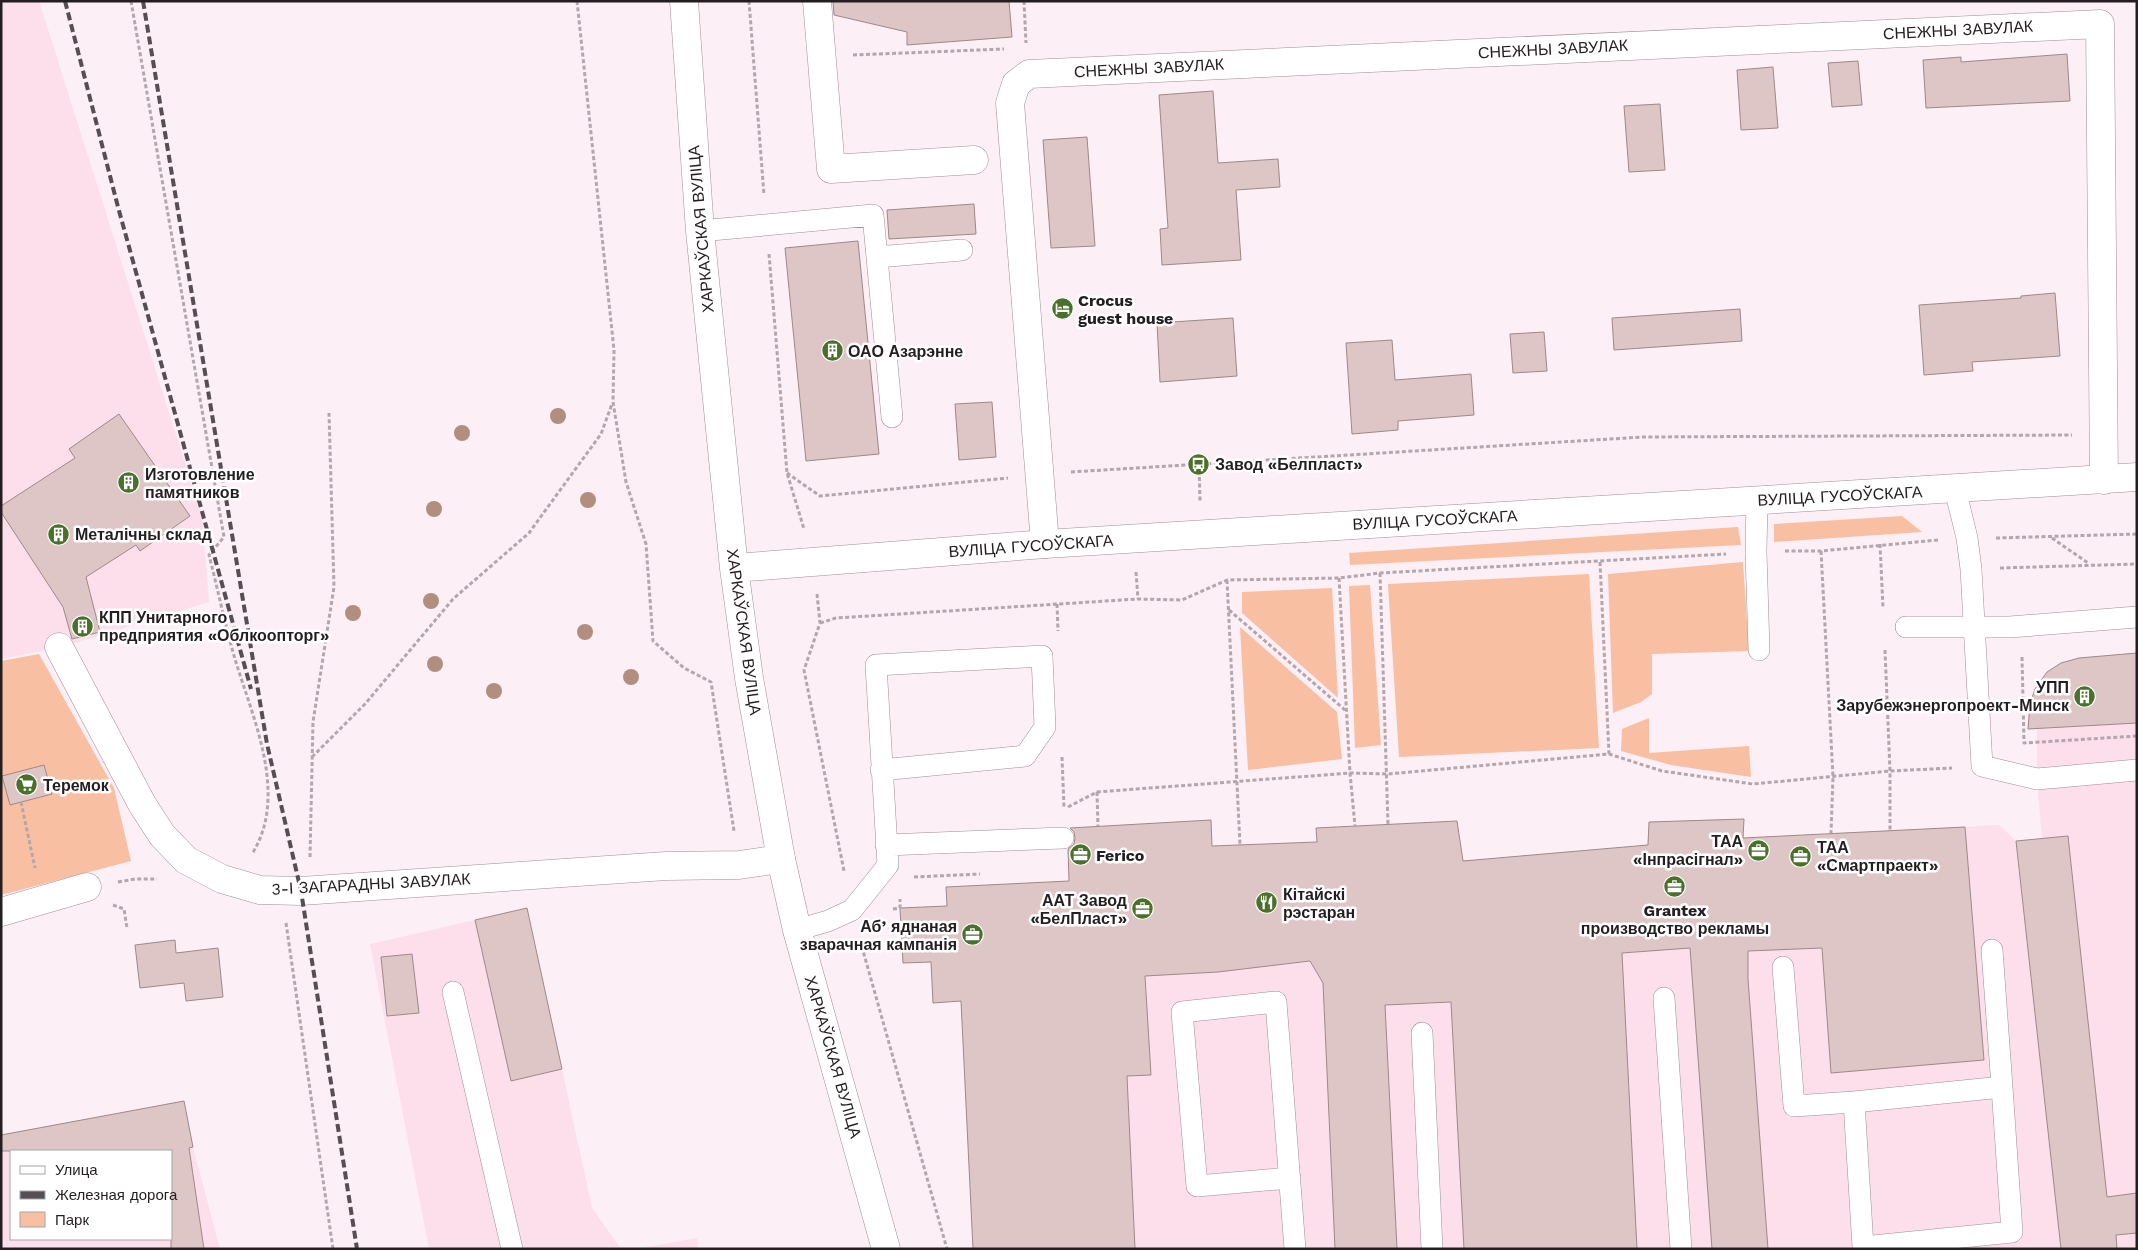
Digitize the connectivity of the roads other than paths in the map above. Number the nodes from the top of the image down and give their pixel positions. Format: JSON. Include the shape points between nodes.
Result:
{"nodes":[{"id":1,"x":684,"y":1,"type":"edge"},
{"id":2,"x":817,"y":1,"type":"edge"},
{"id":3,"x":974,"y":160,"type":"dead end"},
{"id":4,"x":700,"y":231,"type":"junction"},
{"id":5,"x":962,"y":250,"type":"dead end"},
{"id":6,"x":877,"y":257,"type":"junction"},
{"id":7,"x":892,"y":417,"type":"dead end"},
{"id":8,"x":2137,"y":477,"type":"edge"},
{"id":9,"x":2104,"y":480,"type":"junction"},
{"id":10,"x":1955,"y":490,"type":"junction"},
{"id":11,"x":1757,"y":501,"type":"junction"},
{"id":12,"x":1045,"y":544,"type":"junction"},
{"id":13,"x":734,"y":568,"type":"junction"},
{"id":14,"x":2137,"y":617,"type":"edge"},
{"id":15,"x":1906,"y":627,"type":"dead end"},
{"id":16,"x":1976,"y":627,"type":"junction"},
{"id":17,"x":59,"y":647,"type":"dead end"},
{"id":18,"x":1758,"y":650,"type":"dead end"},
{"id":19,"x":881,"y":770,"type":"junction"},
{"id":20,"x":2137,"y":770,"type":"edge"},
{"id":21,"x":1063,"y":838,"type":"dead end"},
{"id":22,"x":886,"y":845,"type":"junction"},
{"id":23,"x":781,"y":858,"type":"junction"},
{"id":24,"x":87,"y":887,"type":"dead end"},
{"id":25,"x":1,"y":912,"type":"edge"},
{"id":26,"x":797,"y":930,"type":"junction"},
{"id":27,"x":1992,"y":950,"type":"dead end"},
{"id":28,"x":1783,"y":967,"type":"dead end"},
{"id":29,"x":453,"y":992,"type":"dead end"},
{"id":30,"x":1664,"y":998,"type":"dead end"},
{"id":31,"x":1422,"y":1033,"type":"dead end"},
{"id":32,"x":2002,"y":1087,"type":"junction"},
{"id":33,"x":1854,"y":1102,"type":"junction"},
{"id":34,"x":1290,"y":1178,"type":"junction"},
{"id":35,"x":1863,"y":1248,"type":"edge"},
{"id":36,"x":512,"y":1249,"type":"edge"},
{"id":37,"x":886,"y":1249,"type":"edge"},
{"id":38,"x":1295,"y":1249,"type":"edge"},
{"id":39,"x":1432,"y":1249,"type":"edge"},
{"id":40,"x":1681,"y":1249,"type":"edge"}],
"edges":[{"from":1,"to":4,"type":"street","name":"ХАРКАЎСКАЯ ВУЛІЦА"},
{"from":2,"to":3,"type":"street","via":[[831,169]]},
{"from":4,"to":6,"type":"lane","via":[[872,215]]},
{"from":4,"to":13,"type":"street","name":"ХАРКАЎСКАЯ ВУЛІЦА"},
{"from":5,"to":6,"type":"lane"},
{"from":6,"to":7,"type":"lane"},
{"from":8,"to":9,"type":"street","name":"ВУЛІЦА ГУСОЎСКАГА"},
{"from":9,"to":10,"type":"street","name":"ВУЛІЦА ГУСОЎСКАГА"},
{"from":9,"to":12,"type":"street","name":"СНЕЖНЫ ЗАВУЛАК","via":[[2100,24],[1028,61],[1010,103]]},
{"from":10,"to":11,"type":"street","name":"ВУЛІЦА ГУСОЎСКАГА"},
{"from":10,"to":16,"type":"lane","via":[[1967,538]]},
{"from":11,"to":12,"type":"street","name":"ВУЛІЦА ГУСОЎСКАГА"},
{"from":11,"to":18,"type":"lane"},
{"from":12,"to":13,"type":"street","name":"ВУЛІЦА ГУСОЎСКАГА"},
{"from":13,"to":23,"type":"street","name":"ХАРКАЎСКАЯ ВУЛІЦА","via":[[749,678]]},
{"from":14,"to":16,"type":"lane"},
{"from":15,"to":16,"type":"lane"},
{"from":16,"to":20,"type":"lane","via":[[1982,766],[2037,779]]},
{"from":17,"to":23,"type":"street","name":"3-І ЗАГАРАДНЫ ЗАВУЛАК","via":[[142,804],[162,835],[186,860],[222,879],[260,890],[300,891],[666,866],[739,865]]},
{"from":19,"to":19,"type":"lane","via":[[876,665],[1042,656],[1045,727],[1025,756]]},
{"from":19,"to":22,"type":"lane"},
{"from":21,"to":22,"type":"lane"},
{"from":22,"to":26,"type":"lane","via":[[888,865],[852,910]]},
{"from":23,"to":26,"type":"street","name":"ХАРКАЎСКАЯ ВУЛІЦА"},
{"from":24,"to":25,"type":"street"},
{"from":26,"to":37,"type":"street","name":"ХАРКАЎСКАЯ ВУЛІЦА"},
{"from":27,"to":32,"type":"lane"},
{"from":28,"to":33,"type":"lane","via":[[1794,1106]]},
{"from":29,"to":36,"type":"lane"},
{"from":30,"to":40,"type":"lane"},
{"from":31,"to":39,"type":"lane"},
{"from":32,"to":33,"type":"lane"},
{"from":32,"to":35,"type":"lane","via":[[2012,1232]]},
{"from":33,"to":35,"type":"lane"},
{"from":34,"to":34,"type":"lane","via":[[1276,1002],[1182,1012],[1197,1186]]},
{"from":34,"to":38,"type":"lane"}]}
